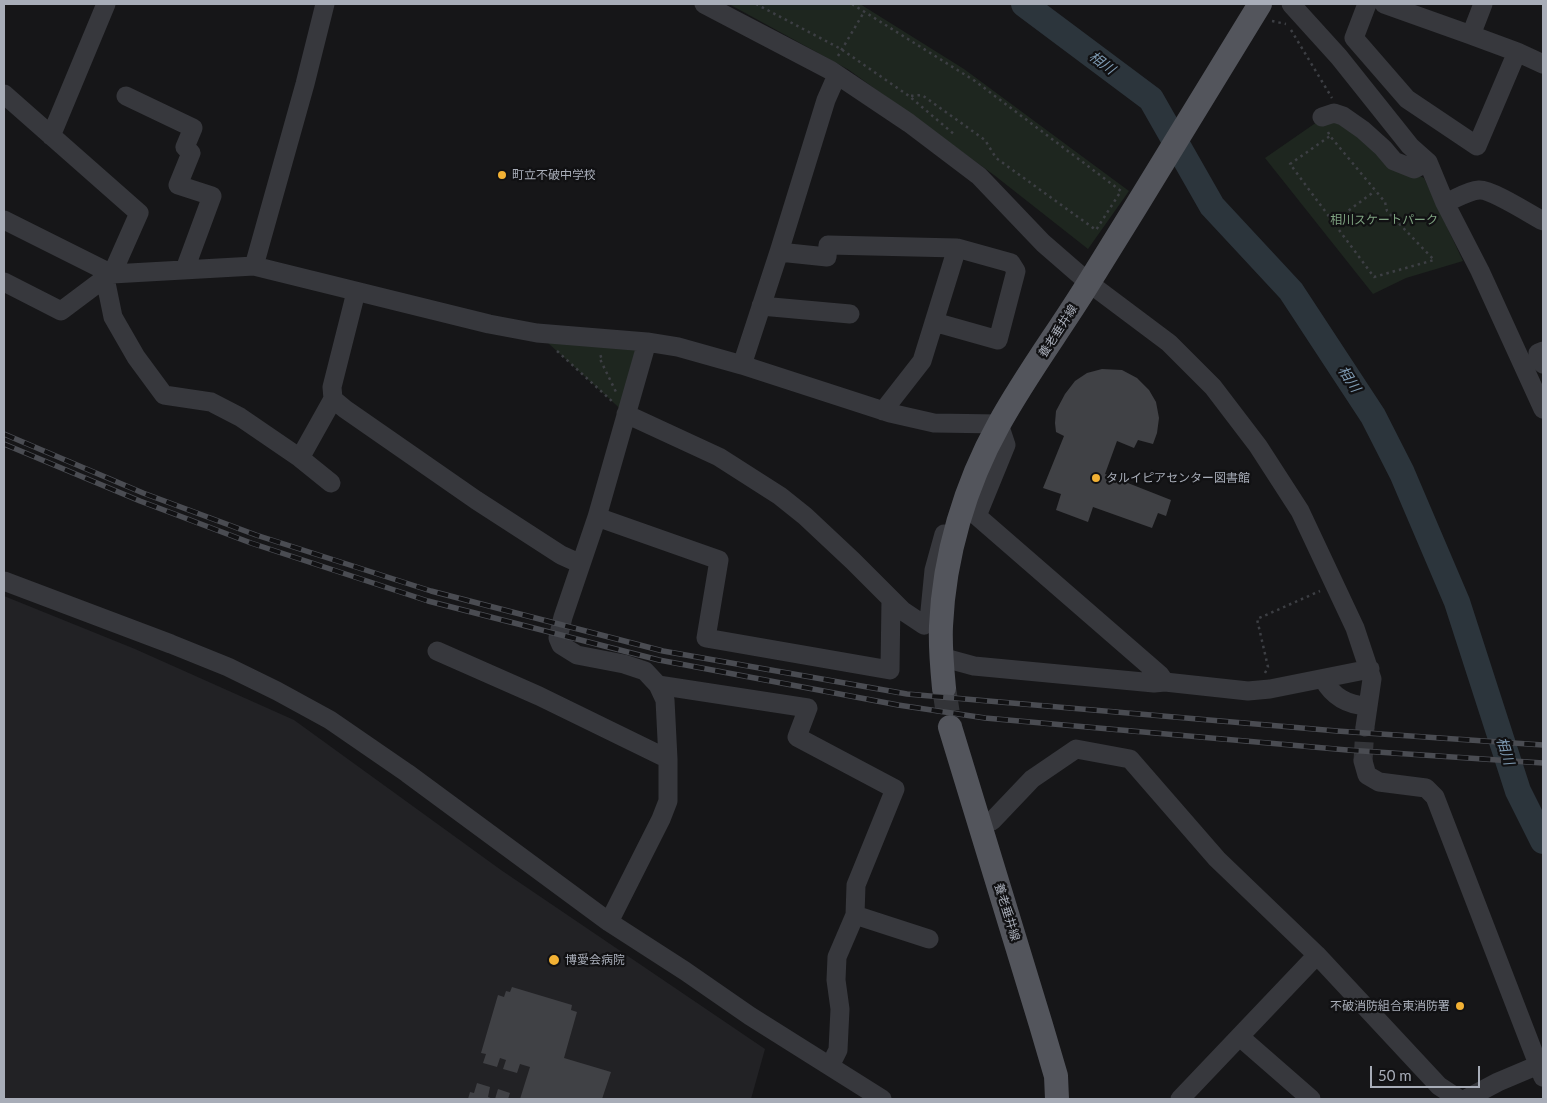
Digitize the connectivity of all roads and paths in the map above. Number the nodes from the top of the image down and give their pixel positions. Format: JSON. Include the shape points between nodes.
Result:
{"nodes":[{"id":1,"x":106,"y":4,"type":"edge"},
{"id":2,"x":325,"y":4,"type":"edge"},
{"id":3,"x":704,"y":4,"type":"edge"},
{"id":4,"x":756,"y":4,"type":"edge"},
{"id":5,"x":852,"y":4,"type":"edge"},
{"id":6,"x":1291,"y":4,"type":"edge"},
{"id":7,"x":1367,"y":4,"type":"edge"},
{"id":8,"x":1384,"y":4,"type":"edge"},
{"id":9,"x":1483,"y":4,"type":"edge"},
{"id":10,"x":864,"y":12,"type":"junction"},
{"id":11,"x":1260,"y":13,"type":"edge"},
{"id":12,"x":1471,"y":35,"type":"junction"},
{"id":13,"x":842,"y":50,"type":"junction"},
{"id":14,"x":1517,"y":52,"type":"junction"},
{"id":15,"x":1543,"y":64,"type":"edge"},
{"id":16,"x":837,"y":75,"type":"junction"},
{"id":17,"x":4,"y":94,"type":"edge"},
{"id":18,"x":126,"y":96,"type":"dead end"},
{"id":19,"x":1329,"y":116,"type":"junction"},
{"id":20,"x":51,"y":136,"type":"junction"},
{"id":21,"x":1330,"y":136,"type":"junction"},
{"id":22,"x":1428,"y":162,"type":"junction"},
{"id":23,"x":1375,"y":191,"type":"junction"},
{"id":24,"x":1445,"y":203,"type":"junction"},
{"id":25,"x":4,"y":220,"type":"edge"},
{"id":26,"x":1333,"y":222,"type":"junction"},
{"id":27,"x":1543,"y":222,"type":"edge"},
{"id":28,"x":957,"y":248,"type":"junction"},
{"id":29,"x":779,"y":252,"type":"junction"},
{"id":30,"x":254,"y":266,"type":"junction"},
{"id":31,"x":185,"y":269,"type":"junction"},
{"id":32,"x":109,"y":276,"type":"junction"},
{"id":33,"x":4,"y":282,"type":"edge"},
{"id":34,"x":1089,"y":283,"type":"junction"},
{"id":35,"x":356,"y":292,"type":"junction"},
{"id":36,"x":761,"y":306,"type":"junction"},
{"id":37,"x":850,"y":314,"type":"dead end"},
{"id":38,"x":934,"y":322,"type":"junction"},
{"id":39,"x":537,"y":333,"type":"junction"},
{"id":40,"x":647,"y":342,"type":"junction"},
{"id":41,"x":1543,"y":351,"type":"edge"},
{"id":42,"x":609,"y":354,"type":"dead end"},
{"id":43,"x":1543,"y":364,"type":"edge"},
{"id":44,"x":742,"y":365,"type":"junction"},
{"id":45,"x":333,"y":399,"type":"junction"},
{"id":46,"x":1543,"y":409,"type":"edge"},
{"id":47,"x":883,"y":411,"type":"junction"},
{"id":48,"x":626,"y":414,"type":"junction"},
{"id":49,"x":999,"y":424,"type":"junction"},
{"id":50,"x":300,"y":458,"type":"junction"},
{"id":51,"x":332,"y":483,"type":"dead end"},
{"id":52,"x":597,"y":516,"type":"junction"},
{"id":53,"x":948,"y":517,"type":"dead end"},
{"id":54,"x":581,"y":564,"type":"junction"},
{"id":55,"x":4,"y":581,"type":"edge"},
{"id":56,"x":1324,"y":590,"type":"dead end"},
{"id":57,"x":892,"y":599,"type":"junction"},
{"id":58,"x":437,"y":651,"type":"dead end"},
{"id":59,"x":941,"y":657,"type":"junction"},
{"id":60,"x":1370,"y":669,"type":"junction"},
{"id":61,"x":1323,"y":680,"type":"junction"},
{"id":62,"x":1165,"y":682,"type":"junction"},
{"id":63,"x":658,"y":685,"type":"junction"},
{"id":64,"x":944,"y":688,"type":"tunnel mouth"},
{"id":65,"x":1266,"y":689,"type":"junction"},
{"id":66,"x":1367,"y":706,"type":"junction"},
{"id":67,"x":950,"y":727,"type":"tunnel mouth"},
{"id":68,"x":1365,"y":727,"type":"tunnel mouth"},
{"id":69,"x":668,"y":759,"type":"junction"},
{"id":70,"x":1363,"y":760,"type":"tunnel mouth"},
{"id":71,"x":992,"y":821,"type":"dead end"},
{"id":72,"x":855,"y":915,"type":"junction"},
{"id":73,"x":609,"y":922,"type":"junction"},
{"id":74,"x":929,"y":939,"type":"dead end"},
{"id":75,"x":1317,"y":956,"type":"junction"},
{"id":76,"x":1240,"y":1037,"type":"junction"},
{"id":77,"x":830,"y":1066,"type":"junction"},
{"id":78,"x":1541,"y":1068,"type":"edge"},
{"id":79,"x":882,"y":1099,"type":"edge"},
{"id":80,"x":1057,"y":1099,"type":"edge"},
{"id":81,"x":1180,"y":1099,"type":"edge"},
{"id":82,"x":1311,"y":1099,"type":"edge"},
{"id":83,"x":1459,"y":1099,"type":"edge"},
{"id":84,"x":1466,"y":1099,"type":"edge"}],
"edges":[{"from":1,"to":20,"type":"street"},
{"from":2,"to":30,"type":"street"},
{"from":3,"to":16,"type":"street"},
{"from":4,"to":13,"type":"path"},
{"from":5,"to":10,"type":"path"},
{"from":6,"to":22,"type":"street","via":[[1339,57],[1410,146]]},
{"from":7,"to":14,"type":"street","via":[[1354,38],[1407,99],[1477,146]]},
{"from":8,"to":12,"type":"street"},
{"from":9,"to":12,"type":"street"},
{"from":10,"to":13,"type":"path"},
{"from":10,"to":13,"type":"path","via":[[974,81],[1121,191],[1096,230],[996,158],[985,140],[922,95],[909,96]]},
{"from":11,"to":19,"type":"path","via":[[1287,25],[1334,102]]},
{"from":11,"to":34,"type":"main road","name":"養老垂井線"},
{"from":12,"to":14,"type":"street"},
{"from":14,"to":15,"type":"street"},
{"from":16,"to":29,"type":"street","via":[[826,100]]},
{"from":16,"to":34,"type":"street","via":[[909,123],[979,176],[1043,243]]},
{"from":17,"to":20,"type":"street"},
{"from":18,"to":31,"type":"street","via":[[193,128],[185,148],[191,153],[178,185],[212,196]]},
{"from":19,"to":21,"type":"path"},
{"from":19,"to":22,"type":"street","via":[[1343,116],[1401,166],[1414,170]]},
{"from":20,"to":32,"type":"street","via":[[139,213]]},
{"from":21,"to":23,"type":"path"},
{"from":21,"to":26,"type":"path","via":[[1290,164]]},
{"from":22,"to":24,"type":"street"},
{"from":23,"to":26,"type":"path"},
{"from":23,"to":26,"type":"path","via":[[1385,202],[1387,211],[1434,260],[1374,277]]},
{"from":24,"to":27,"type":"street","via":[[1480,190]]},
{"from":24,"to":46,"type":"street","via":[[1480,270]]},
{"from":25,"to":32,"type":"street"},
{"from":28,"to":29,"type":"street","via":[[828,245],[827,257]]},
{"from":28,"to":38,"type":"street"},
{"from":28,"to":38,"type":"street","via":[[1011,263],[1016,271],[998,340]]},
{"from":29,"to":36,"type":"street"},
{"from":30,"to":31,"type":"street"},
{"from":30,"to":35,"type":"street"},
{"from":31,"to":32,"type":"street"},
{"from":32,"to":33,"type":"street","via":[[61,311]]},
{"from":32,"to":50,"type":"street","via":[[113,317],[136,357],[164,395],[211,402]]},
{"from":34,"to":49,"type":"main road","name":"養老垂井線"},
{"from":34,"to":60,"type":"street","via":[[1169,343],[1213,387],[1258,446],[1300,511],[1355,628]]},
{"from":35,"to":39,"type":"street"},
{"from":35,"to":45,"type":"street","via":[[332,387]]},
{"from":36,"to":37,"type":"street"},
{"from":36,"to":44,"type":"street"},
{"from":38,"to":47,"type":"street","via":[[922,362]]},
{"from":39,"to":40,"type":"street"},
{"from":39,"to":48,"type":"path"},
{"from":40,"to":44,"type":"street"},
{"from":40,"to":48,"type":"street"},
{"from":41,"to":43,"type":"street","via":[[1538,353]]},
{"from":42,"to":48,"type":"path","via":[[599,357]]},
{"from":44,"to":47,"type":"street"},
{"from":45,"to":50,"type":"street"},
{"from":45,"to":54,"type":"street","via":[[476,500],[561,555]]},
{"from":47,"to":49,"type":"street","via":[[934,423]]},
{"from":48,"to":52,"type":"street"},
{"from":48,"to":57,"type":"street","via":[[719,457],[780,496]]},
{"from":49,"to":59,"type":"main road","name":"養老垂井線","via":[[983,456],[957,526],[944,591]]},
{"from":49,"to":62,"type":"street","via":[[1006,445],[977,516]]},
{"from":50,"to":51,"type":"street"},
{"from":52,"to":54,"type":"street"},
{"from":52,"to":57,"type":"street","via":[[719,560],[706,638],[890,670]]},
{"from":53,"to":57,"type":"street","via":[[934,570],[929,621],[924,625]]},
{"from":54,"to":63,"type":"street","via":[[561,625],[558,638],[561,644],[578,655],[645,671]]},
{"from":55,"to":73,"type":"street","via":[[228,667],[330,720]]},
{"from":56,"to":65,"type":"path","via":[[1257,619],[1268,667],[1264,675]]},
{"from":58,"to":69,"type":"street"},
{"from":59,"to":62,"type":"street","via":[[974,666]]},
{"from":59,"to":64,"type":"main road","name":"養老垂井線"},
{"from":60,"to":61,"type":"street"},
{"from":60,"to":66,"type":"street","via":[[1372,679]]},
{"from":61,"to":65,"type":"street"},
{"from":61,"to":66,"type":"street","via":[[1346,702]]},
{"from":62,"to":65,"type":"street","via":[[1248,691]]},
{"from":63,"to":69,"type":"street","via":[[665,700]]},
{"from":63,"to":72,"type":"street","via":[[808,708],[798,736],[895,789],[856,885]]},
{"from":66,"to":68,"type":"street"},
{"from":67,"to":80,"type":"main road","name":"養老垂井線","via":[[1056,1076]]},
{"from":69,"to":73,"type":"street","via":[[668,801]]},
{"from":70,"to":78,"type":"street","via":[[1367,775],[1379,782],[1426,788],[1435,797]]},
{"from":71,"to":75,"type":"street","via":[[1032,779],[1076,749],[1130,759],[1217,859]]},
{"from":72,"to":74,"type":"street"},
{"from":72,"to":77,"type":"street","via":[[837,957],[838,1050]]},
{"from":73,"to":77,"type":"street"},
{"from":75,"to":76,"type":"street"},
{"from":75,"to":83,"type":"street","via":[[1439,1086]]},
{"from":76,"to":81,"type":"street"},
{"from":76,"to":82,"type":"street"},
{"from":77,"to":79,"type":"street"},
{"from":78,"to":84,"type":"street","via":[[1498,1082]]}]}
